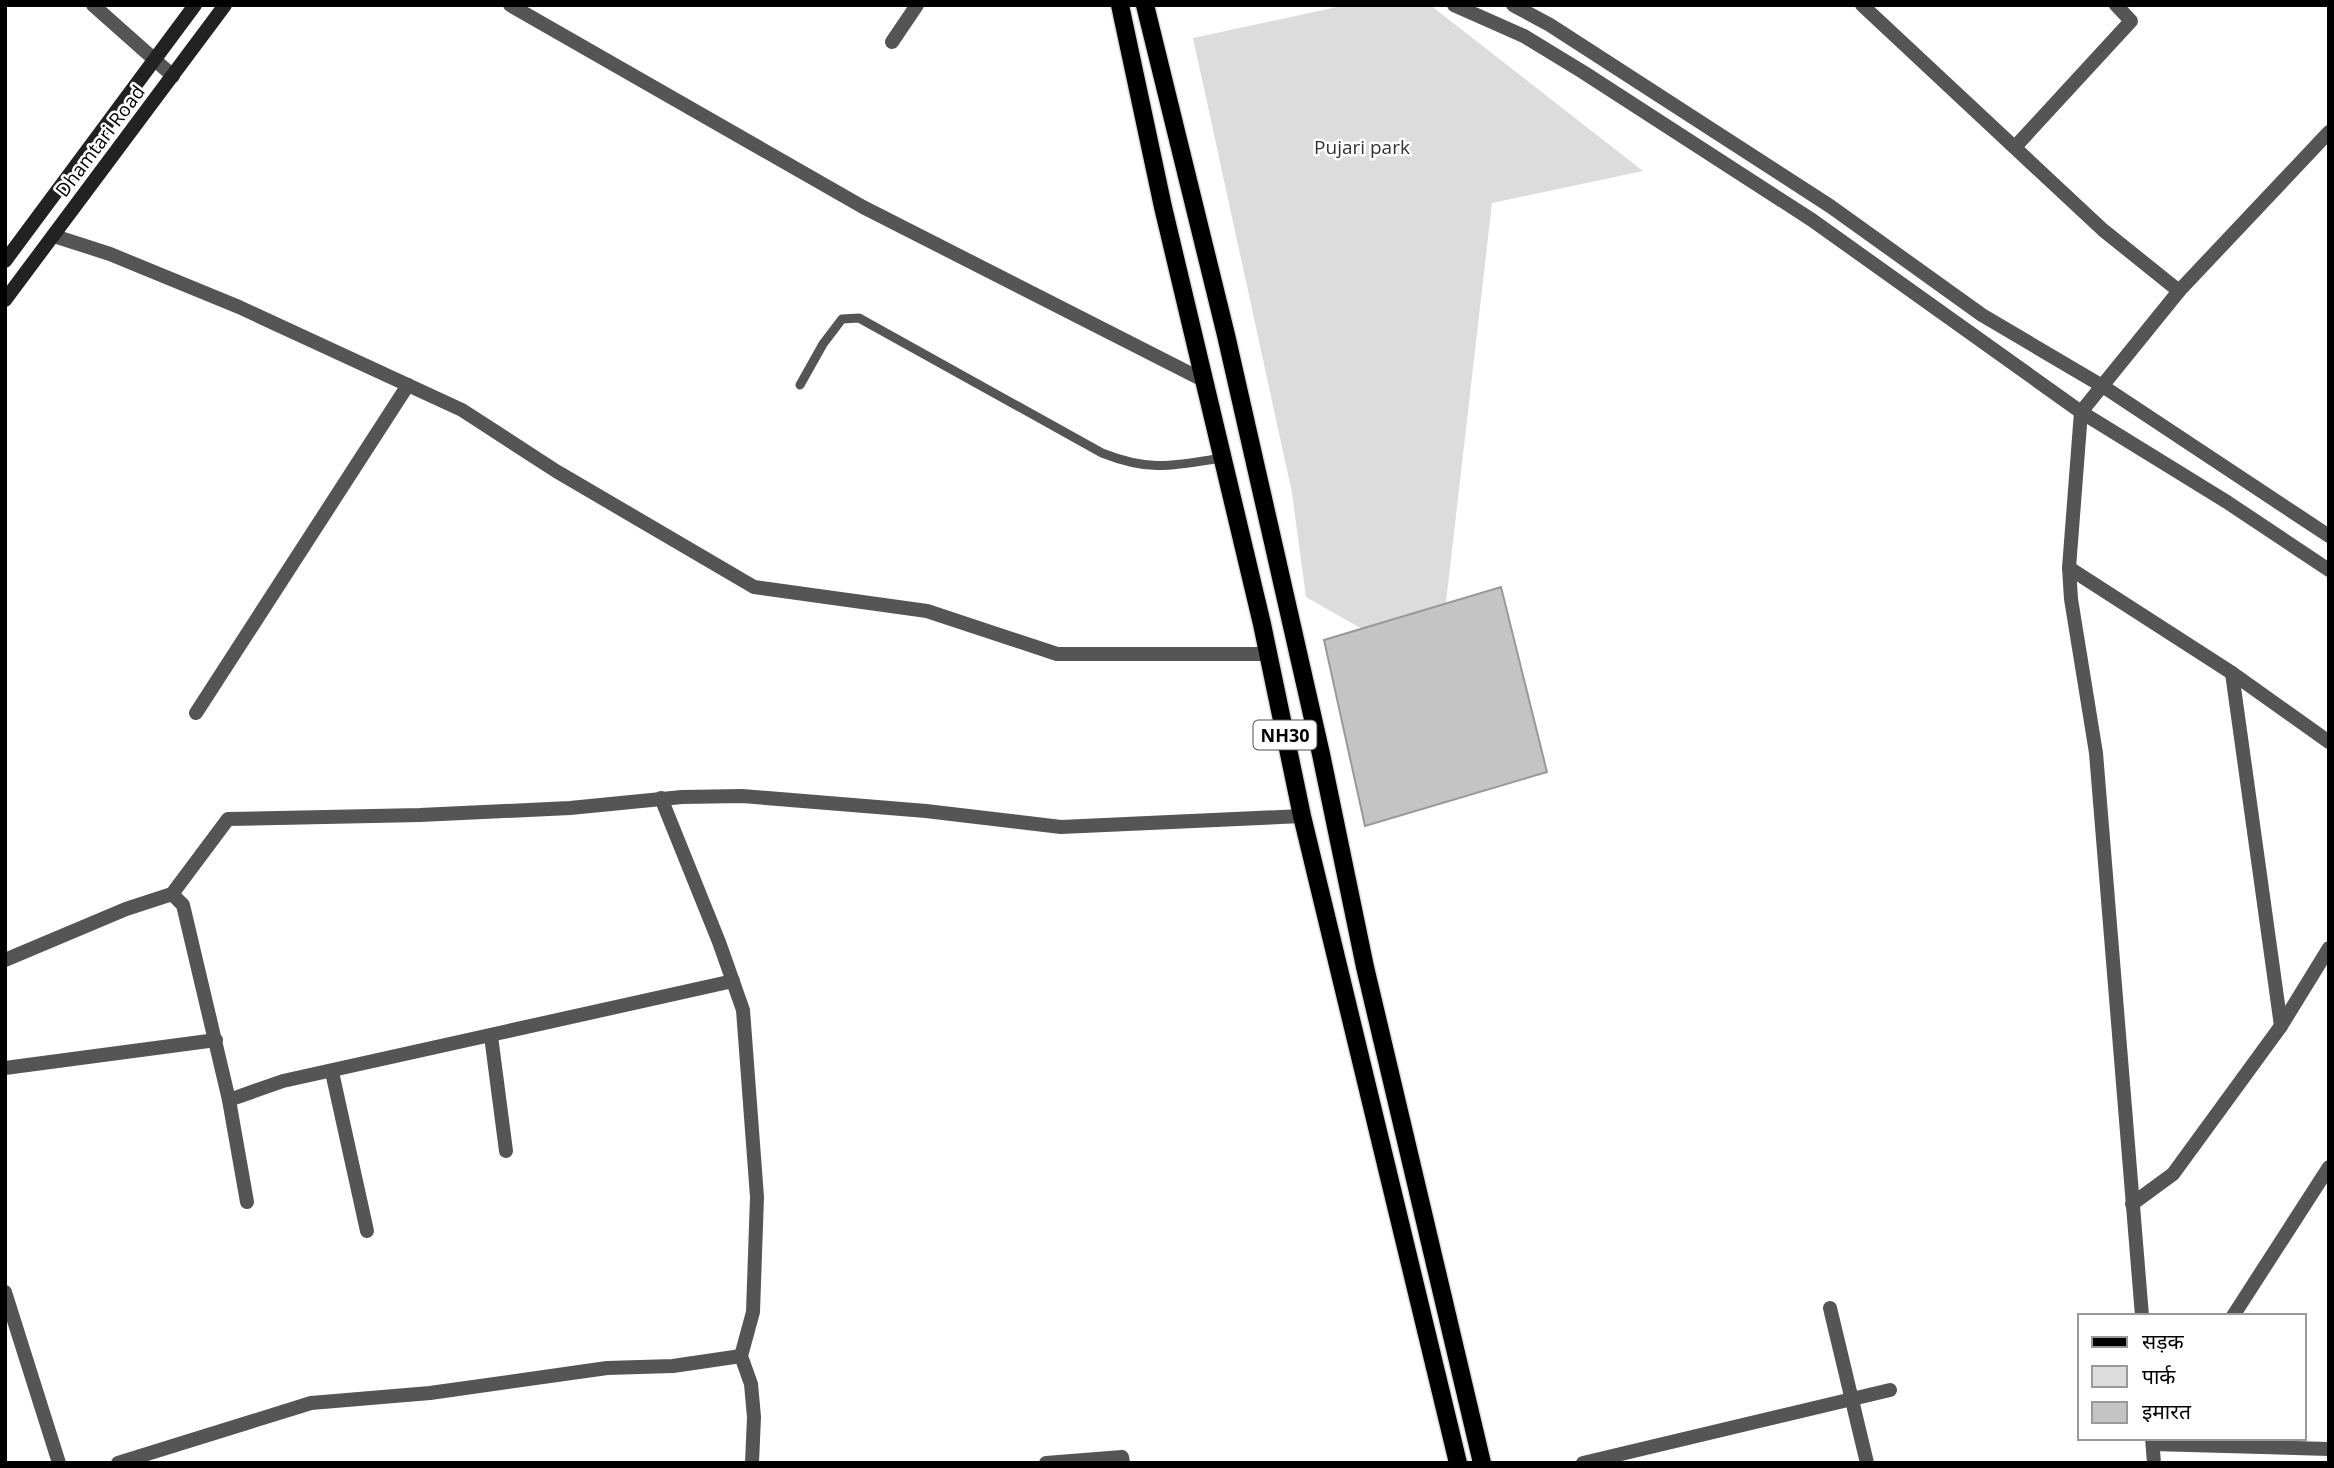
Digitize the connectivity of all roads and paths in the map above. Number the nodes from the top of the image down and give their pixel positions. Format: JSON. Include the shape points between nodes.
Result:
{"nodes":[{"id":1,"x":93,"y":5,"type":"edge"},
{"id":2,"x":195,"y":5,"type":"edge"},
{"id":3,"x":225,"y":5,"type":"edge"},
{"id":4,"x":510,"y":5,"type":"edge"},
{"id":5,"x":917,"y":5,"type":"edge"},
{"id":6,"x":1454,"y":5,"type":"edge"},
{"id":7,"x":1513,"y":5,"type":"edge"},
{"id":8,"x":1862,"y":5,"type":"edge"},
{"id":9,"x":2116,"y":5,"type":"edge"},
{"id":10,"x":1146,"y":6,"type":"edge"},
{"id":11,"x":1121,"y":8,"type":"edge"},
{"id":12,"x":892,"y":42,"type":"dead end"},
{"id":13,"x":154,"y":62,"type":"junction"},
{"id":14,"x":173,"y":76,"type":"junction"},
{"id":15,"x":2329,"y":132,"type":"edge"},
{"id":16,"x":2015,"y":147,"type":"junction"},
{"id":17,"x":54,"y":236,"type":"junction"},
{"id":18,"x":5,"y":261,"type":"edge"},
{"id":19,"x":2179,"y":292,"type":"junction"},
{"id":20,"x":5,"y":300,"type":"edge"},
{"id":21,"x":1203,"y":380,"type":"junction"},
{"id":22,"x":408,"y":385,"type":"junction"},
{"id":23,"x":800,"y":385,"type":"dead end"},
{"id":24,"x":2104,"y":387,"type":"junction"},
{"id":25,"x":2081,"y":412,"type":"junction"},
{"id":26,"x":1222,"y":457,"type":"junction"},
{"id":27,"x":2329,"y":536,"type":"edge"},
{"id":28,"x":2069,"y":568,"type":"junction"},
{"id":29,"x":2329,"y":570,"type":"edge"},
{"id":30,"x":1268,"y":654,"type":"junction"},
{"id":31,"x":2232,"y":673,"type":"junction"},
{"id":32,"x":196,"y":713,"type":"dead end"},
{"id":33,"x":2329,"y":742,"type":"edge"},
{"id":34,"x":661,"y":799,"type":"junction"},
{"id":35,"x":1302,"y":817,"type":"junction"},
{"id":36,"x":172,"y":894,"type":"junction"},
{"id":37,"x":2329,"y":948,"type":"edge"},
{"id":38,"x":5,"y":960,"type":"edge"},
{"id":39,"x":733,"y":981,"type":"junction"},
{"id":40,"x":2281,"y":1026,"type":"junction"},
{"id":41,"x":491,"y":1036,"type":"junction"},
{"id":42,"x":216,"y":1040,"type":"junction"},
{"id":43,"x":5,"y":1068,"type":"edge"},
{"id":44,"x":332,"y":1072,"type":"junction"},
{"id":45,"x":229,"y":1100,"type":"junction"},
{"id":46,"x":506,"y":1152,"type":"dead end"},
{"id":47,"x":2329,"y":1167,"type":"edge"},
{"id":48,"x":247,"y":1202,"type":"dead end"},
{"id":49,"x":2132,"y":1204,"type":"junction"},
{"id":50,"x":367,"y":1231,"type":"dead end"},
{"id":51,"x":5,"y":1292,"type":"edge"},
{"id":52,"x":1830,"y":1308,"type":"dead end"},
{"id":53,"x":2141,"y":1314,"type":"edge"},
{"id":54,"x":2234,"y":1314,"type":"edge"},
{"id":55,"x":741,"y":1356,"type":"junction"},
{"id":56,"x":1890,"y":1390,"type":"dead end"},
{"id":57,"x":1853,"y":1399,"type":"junction"},
{"id":58,"x":2152,"y":1441,"type":"edge"},
{"id":59,"x":2329,"y":1450,"type":"edge"},
{"id":60,"x":60,"y":1463,"type":"edge"},
{"id":61,"x":118,"y":1463,"type":"edge"},
{"id":62,"x":752,"y":1463,"type":"edge"},
{"id":63,"x":1046,"y":1463,"type":"edge"},
{"id":64,"x":1123,"y":1463,"type":"edge"},
{"id":65,"x":1458,"y":1463,"type":"edge"},
{"id":66,"x":1482,"y":1463,"type":"edge"},
{"id":67,"x":1583,"y":1463,"type":"edge"},
{"id":68,"x":1867,"y":1463,"type":"edge"},
{"id":69,"x":2154,"y":1463,"type":"edge"}],
"edges":[{"from":1,"to":13,"type":"street"},
{"from":2,"to":13,"type":"main road","name":"Dhamtari Road"},
{"from":3,"to":14,"type":"main road","name":"Dhamtari Road"},
{"from":4,"to":21,"type":"street","via":[[863,207]]},
{"from":5,"to":12,"type":"street"},
{"from":6,"to":25,"type":"street","via":[[1553,53],[1812,220]]},
{"from":7,"to":24,"type":"street","via":[[1830,206],[1982,315]]},
{"from":8,"to":16,"type":"street"},
{"from":9,"to":16,"type":"street","via":[[2131,21]]},
{"from":10,"to":11,"type":"street"},
{"from":10,"to":66,"type":"main road","number":"NH30","via":[[1226,335],[1365,967]]},
{"from":11,"to":21,"type":"main road","number":"NH30"},
{"from":13,"to":14,"type":"street"},
{"from":13,"to":18,"type":"main road","name":"Dhamtari Road"},
{"from":14,"to":17,"type":"main road","name":"Dhamtari Road"},
{"from":15,"to":19,"type":"street"},
{"from":16,"to":19,"type":"street","via":[[2103,230]]},
{"from":17,"to":20,"type":"main road","name":"Dhamtari Road"},
{"from":17,"to":22,"type":"street","via":[[239,307]]},
{"from":19,"to":24,"type":"street"},
{"from":21,"to":26,"type":"main road","number":"NH30"},
{"from":22,"to":30,"type":"street","via":[[462,411],[754,587],[927,611],[1057,654]]},
{"from":22,"to":32,"type":"street"},
{"from":23,"to":26,"type":"lane","via":[[833,328],[842,319],[859,318],[1102,453],[1132,465],[1153,467]]},
{"from":24,"to":25,"type":"street"},
{"from":24,"to":27,"type":"street"},
{"from":25,"to":28,"type":"street"},
{"from":25,"to":29,"type":"street"},
{"from":26,"to":30,"type":"main road","number":"NH30"},
{"from":28,"to":31,"type":"street"},
{"from":28,"to":49,"type":"street","via":[[2096,753]]},
{"from":30,"to":35,"type":"main road","number":"NH30"},
{"from":31,"to":33,"type":"street"},
{"from":31,"to":40,"type":"street"},
{"from":34,"to":35,"type":"street","via":[[741,796],[1061,827]]},
{"from":34,"to":36,"type":"street","via":[[420,815],[228,819]]},
{"from":34,"to":39,"type":"street"},
{"from":35,"to":65,"type":"main road","number":"NH30"},
{"from":36,"to":38,"type":"street"},
{"from":36,"to":42,"type":"street","via":[[183,905]]},
{"from":37,"to":40,"type":"street"},
{"from":39,"to":41,"type":"street"},
{"from":39,"to":55,"type":"street","via":[[743,1010],[757,1196],[753,1312]]},
{"from":40,"to":49,"type":"street","via":[[2173,1174]]},
{"from":41,"to":44,"type":"street"},
{"from":41,"to":46,"type":"street"},
{"from":42,"to":43,"type":"street"},
{"from":42,"to":45,"type":"street"},
{"from":44,"to":45,"type":"street"},
{"from":44,"to":50,"type":"street"},
{"from":45,"to":48,"type":"street"},
{"from":47,"to":54,"type":"street"},
{"from":49,"to":53,"type":"street"},
{"from":51,"to":60,"type":"street"},
{"from":52,"to":57,"type":"street"},
{"from":55,"to":61,"type":"street","via":[[312,1403]]},
{"from":55,"to":62,"type":"street","via":[[751,1384]]},
{"from":56,"to":57,"type":"street"},
{"from":57,"to":67,"type":"street"},
{"from":57,"to":68,"type":"street"},
{"from":58,"to":59,"type":"street"},
{"from":58,"to":69,"type":"street"},
{"from":63,"to":64,"type":"street","via":[[1122,1457]]}]}
